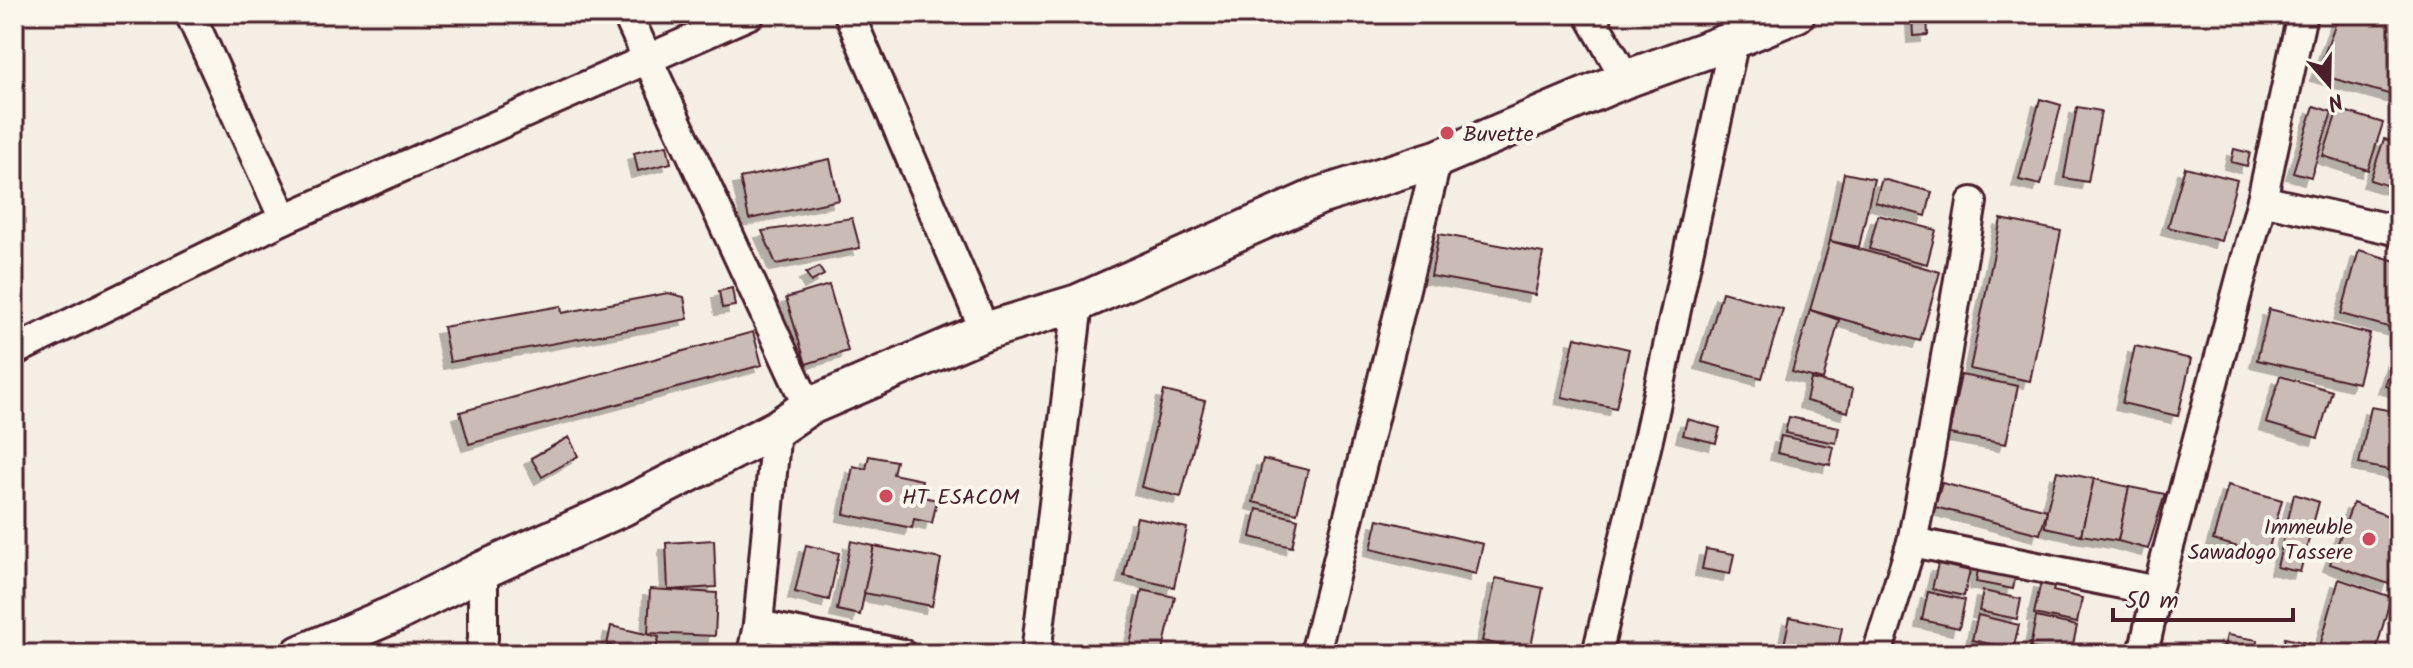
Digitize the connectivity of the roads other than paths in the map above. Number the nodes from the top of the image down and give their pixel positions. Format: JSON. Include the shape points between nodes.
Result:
{"nodes":[{"id":1,"x":190,"y":14,"type":"edge"},
{"id":2,"x":627,"y":14,"type":"edge"},
{"id":3,"x":750,"y":14,"type":"edge"},
{"id":4,"x":849,"y":14,"type":"edge"},
{"id":5,"x":1589,"y":14,"type":"edge"},
{"id":6,"x":1796,"y":14,"type":"edge"},
{"id":7,"x":2302,"y":14,"type":"edge"},
{"id":8,"x":1734,"y":40,"type":"junction"},
{"id":9,"x":648,"y":59,"type":"junction"},
{"id":10,"x":1626,"y":79,"type":"junction"},
{"id":11,"x":1437,"y":159,"type":"junction"},
{"id":12,"x":2262,"y":200,"type":"junction"},
{"id":13,"x":1972,"y":202,"type":"dead end"},
{"id":14,"x":284,"y":219,"type":"junction"},
{"id":15,"x":2399,"y":231,"type":"edge"},
{"id":16,"x":1078,"y":303,"type":"junction"},
{"id":17,"x":985,"y":331,"type":"junction"},
{"id":18,"x":14,"y":351,"type":"edge"},
{"id":19,"x":808,"y":407,"type":"junction"},
{"id":20,"x":776,"y":429,"type":"junction"},
{"id":21,"x":1912,"y":542,"type":"junction"},
{"id":22,"x":483,"y":570,"type":"junction"},
{"id":23,"x":2157,"y":591,"type":"junction"},
{"id":24,"x":758,"y":625,"type":"junction"},
{"id":25,"x":300,"y":654,"type":"edge"},
{"id":26,"x":481,"y":654,"type":"edge"},
{"id":27,"x":752,"y":654,"type":"edge"},
{"id":28,"x":902,"y":654,"type":"edge"},
{"id":29,"x":1036,"y":654,"type":"edge"},
{"id":30,"x":1315,"y":654,"type":"edge"},
{"id":31,"x":1597,"y":654,"type":"edge"},
{"id":32,"x":1877,"y":654,"type":"edge"},
{"id":33,"x":2143,"y":654,"type":"edge"}],
"edges":[{"from":1,"to":14,"type":"street"},
{"from":2,"to":9,"type":"street"},
{"from":3,"to":9,"type":"street"},
{"from":4,"to":17,"type":"street"},
{"from":5,"to":10,"type":"street"},
{"from":6,"to":8,"type":"street"},
{"from":7,"to":12,"type":"street"},
{"from":8,"to":10,"type":"street"},
{"from":8,"to":31,"type":"street"},
{"from":9,"to":14,"type":"street"},
{"from":9,"to":19,"type":"street"},
{"from":10,"to":11,"type":"street"},
{"from":11,"to":16,"type":"street","via":[[1319,196]]},
{"from":11,"to":30,"type":"street"},
{"from":12,"to":15,"type":"street"},
{"from":12,"to":23,"type":"street"},
{"from":13,"to":21,"type":"street"},
{"from":14,"to":18,"type":"street"},
{"from":16,"to":17,"type":"street"},
{"from":16,"to":29,"type":"street"},
{"from":17,"to":19,"type":"street"},
{"from":19,"to":20,"type":"street"},
{"from":20,"to":22,"type":"street"},
{"from":20,"to":24,"type":"street"},
{"from":21,"to":23,"type":"street"},
{"from":21,"to":32,"type":"street"},
{"from":22,"to":25,"type":"street"},
{"from":22,"to":26,"type":"street"},
{"from":23,"to":33,"type":"street"},
{"from":24,"to":27,"type":"street"},
{"from":24,"to":28,"type":"street"}]}
